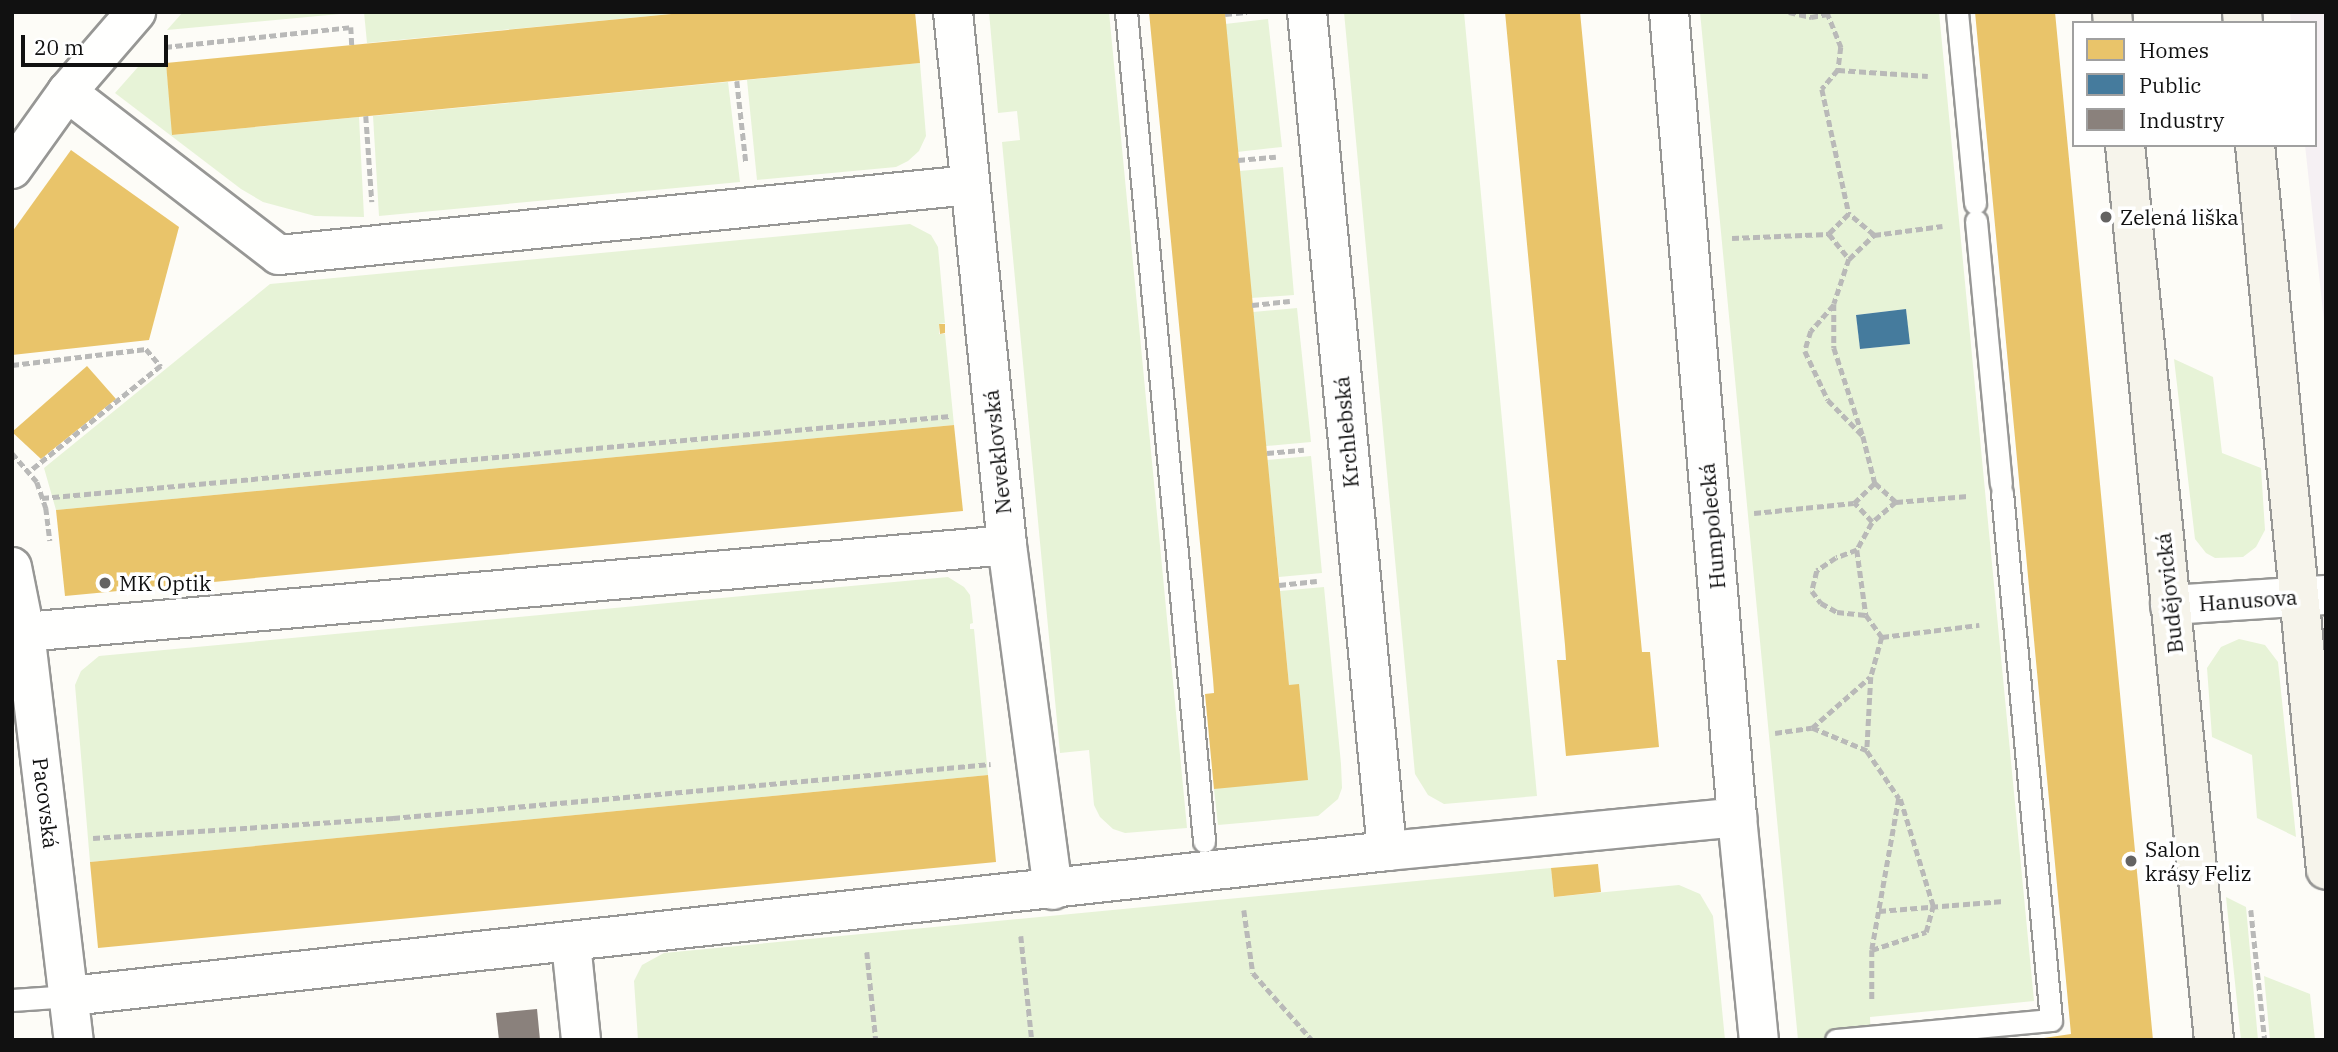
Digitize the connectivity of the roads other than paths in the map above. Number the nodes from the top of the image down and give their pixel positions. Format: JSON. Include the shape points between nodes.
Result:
{"nodes":[{"id":1,"x":136,"y":12,"type":"edge"},
{"id":2,"x":953,"y":12,"type":"edge"},
{"id":3,"x":1126,"y":12,"type":"edge"},
{"id":4,"x":1307,"y":12,"type":"edge"},
{"id":5,"x":1669,"y":12,"type":"edge"},
{"id":6,"x":1957,"y":12,"type":"edge"},
{"id":7,"x":67,"y":92,"type":"junction"},
{"id":8,"x":2125,"y":147,"type":"edge"},
{"id":9,"x":2255,"y":147,"type":"edge"},
{"id":10,"x":12,"y":169,"type":"edge"},
{"id":11,"x":969,"y":185,"type":"junction"},
{"id":12,"x":1007,"y":545,"type":"junction"},
{"id":13,"x":12,"y":567,"type":"edge"},
{"id":14,"x":2313,"y":596,"type":"edge"},
{"id":15,"x":2170,"y":605,"type":"junction"},
{"id":16,"x":25,"y":632,"type":"junction"},
{"id":17,"x":1737,"y":817,"type":"junction"},
{"id":18,"x":1205,"y":841,"type":"dead end"},
{"id":19,"x":1387,"y":851,"type":"junction"},
{"id":20,"x":2326,"y":870,"type":"edge"},
{"id":21,"x":1053,"y":890,"type":"junction"},
{"id":22,"x":571,"y":943,"type":"junction"},
{"id":23,"x":70,"y":996,"type":"junction"},
{"id":24,"x":12,"y":1000,"type":"edge"},
{"id":25,"x":74,"y":1040,"type":"edge"},
{"id":26,"x":581,"y":1040,"type":"edge"},
{"id":27,"x":1759,"y":1040,"type":"edge"},
{"id":28,"x":1836,"y":1040,"type":"edge"},
{"id":29,"x":2214,"y":1040,"type":"edge"}],
"edges":[{"from":1,"to":7,"type":"street"},
{"from":2,"to":11,"type":"street","name":"Neveklovská"},
{"from":3,"to":18,"type":"lane"},
{"from":4,"to":19,"type":"street","name":"Krchlebská"},
{"from":5,"to":17,"type":"street","name":"Humpolecká"},
{"from":6,"to":28,"type":"lane","via":[[2051,1020]]},
{"from":7,"to":10,"type":"street"},
{"from":7,"to":11,"type":"street","via":[[279,254]]},
{"from":8,"to":15,"type":"street","name":"Budějovická"},
{"from":9,"to":14,"type":"street"},
{"from":11,"to":12,"type":"street","name":"Neveklovská"},
{"from":12,"to":16,"type":"street"},
{"from":12,"to":21,"type":"street","name":"Neveklovská"},
{"from":13,"to":16,"type":"street","name":"Pacovská"},
{"from":14,"to":15,"type":"street","name":"Hanusova"},
{"from":14,"to":20,"type":"street"},
{"from":15,"to":29,"type":"street","name":"Budějovická"},
{"from":16,"to":23,"type":"street","name":"Pacovská"},
{"from":17,"to":19,"type":"street"},
{"from":17,"to":27,"type":"street","name":"Humpolecká"},
{"from":19,"to":21,"type":"street"},
{"from":21,"to":22,"type":"street"},
{"from":22,"to":23,"type":"street"},
{"from":22,"to":26,"type":"street"},
{"from":23,"to":24,"type":"lane"},
{"from":23,"to":25,"type":"street","name":"Pacovská"}]}
